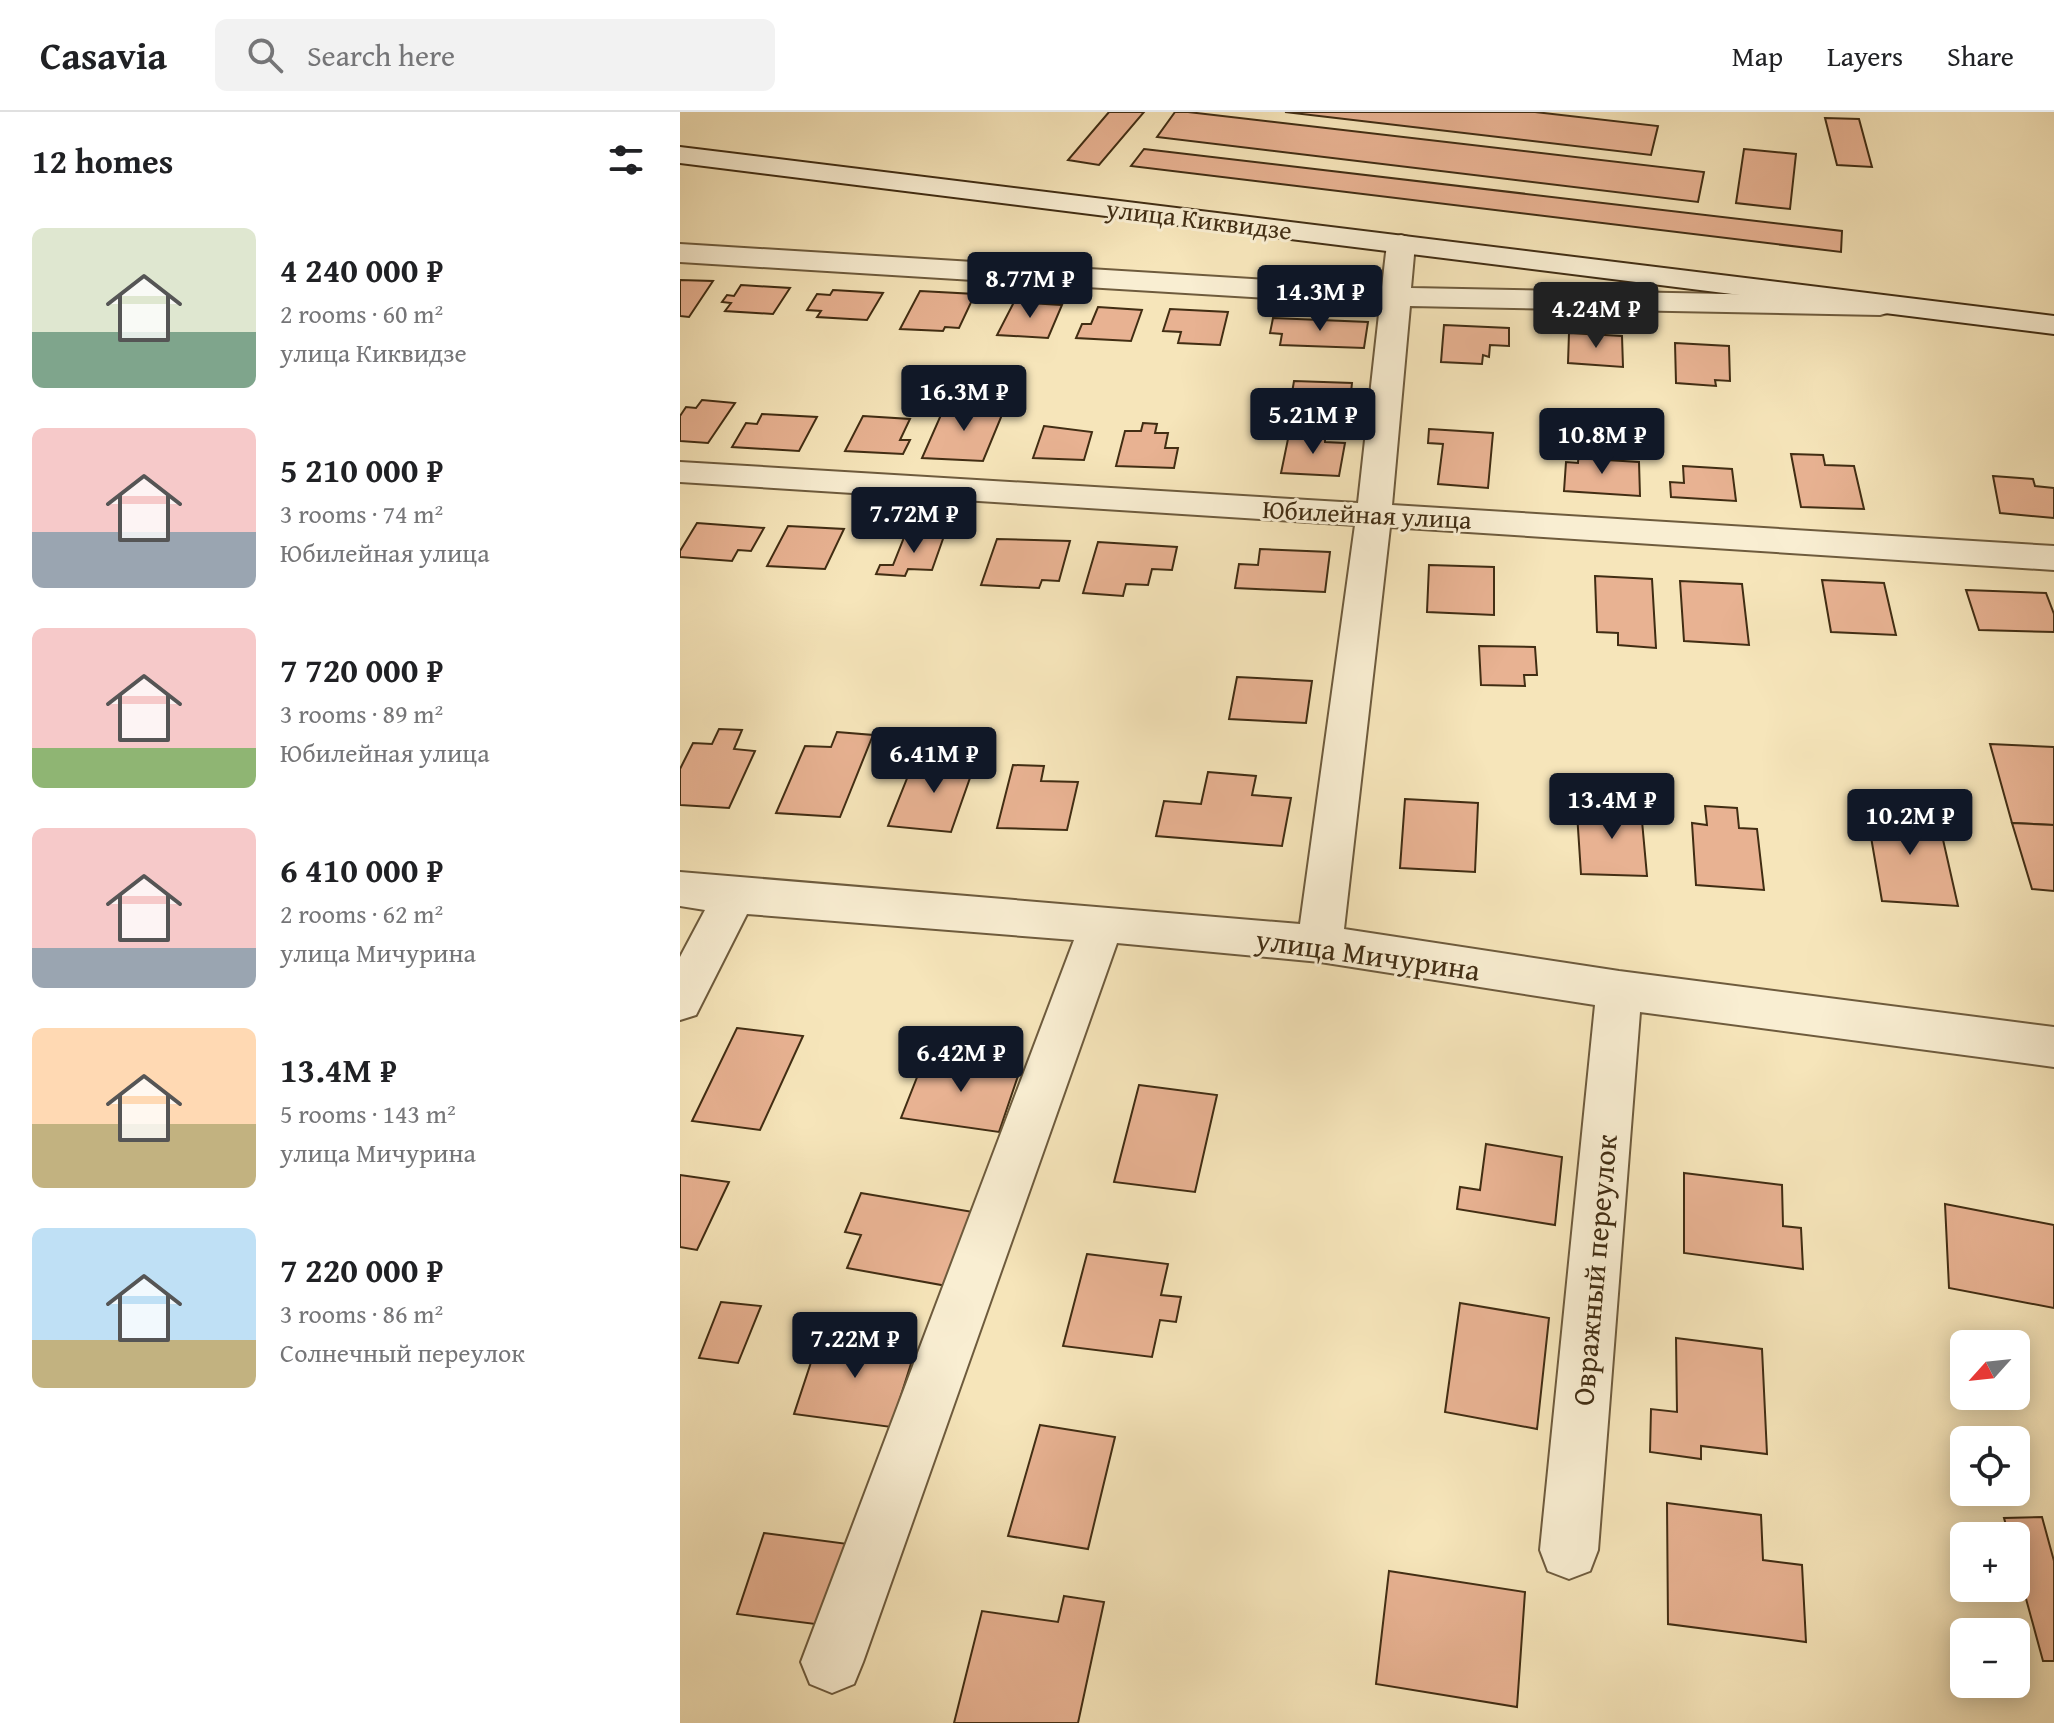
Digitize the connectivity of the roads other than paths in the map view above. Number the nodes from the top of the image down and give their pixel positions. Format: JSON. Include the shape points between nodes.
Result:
{"nodes":[{"id":1,"x":680,"y":155,"type":"edge"},
{"id":2,"x":1401,"y":244,"type":"junction"},
{"id":3,"x":680,"y":253,"type":"edge"},
{"id":4,"x":1396,"y":297,"type":"junction"},
{"id":5,"x":1909,"y":307,"type":"junction"},
{"id":6,"x":2054,"y":325,"type":"edge"},
{"id":7,"x":680,"y":472,"type":"edge"},
{"id":8,"x":1374,"y":513,"type":"junction"},
{"id":9,"x":2054,"y":558,"type":"edge"},
{"id":10,"x":680,"y":889,"type":"edge"},
{"id":11,"x":734,"y":896,"type":"junction"},
{"id":12,"x":1102,"y":924,"type":"junction"},
{"id":13,"x":1320,"y":944,"type":"junction"},
{"id":14,"x":1619,"y":990,"type":"junction"},
{"id":15,"x":680,"y":1001,"type":"edge"},
{"id":16,"x":2054,"y":1047,"type":"edge"},
{"id":17,"x":1569,"y":1550,"type":"dead end"},
{"id":18,"x":832,"y":1662,"type":"dead end"}],
"edges":[{"from":1,"to":2,"type":"street","name":"улица Киквидзе"},
{"from":2,"to":4,"type":"street"},
{"from":2,"to":5,"type":"street","name":"улица Киквидзе"},
{"from":3,"to":4,"type":"street","name":"улица Киквидзе"},
{"from":4,"to":5,"type":"street","name":"улица Киквидзе"},
{"from":4,"to":8,"type":"street"},
{"from":5,"to":6,"type":"street","name":"улица Киквидзе"},
{"from":7,"to":8,"type":"street","name":"Юбилейная улица"},
{"from":8,"to":9,"type":"street","name":"Юбилейная улица"},
{"from":8,"to":13,"type":"street"},
{"from":10,"to":11,"type":"street","name":"улица Мичурина"},
{"from":11,"to":12,"type":"street","name":"улица Мичурина"},
{"from":11,"to":15,"type":"street"},
{"from":12,"to":13,"type":"street","name":"улица Мичурина"},
{"from":12,"to":18,"type":"street"},
{"from":13,"to":14,"type":"street","name":"улица Мичурина"},
{"from":14,"to":16,"type":"street","name":"улица Мичурина"},
{"from":14,"to":17,"type":"street","name":"Овражный переулок"}]}
